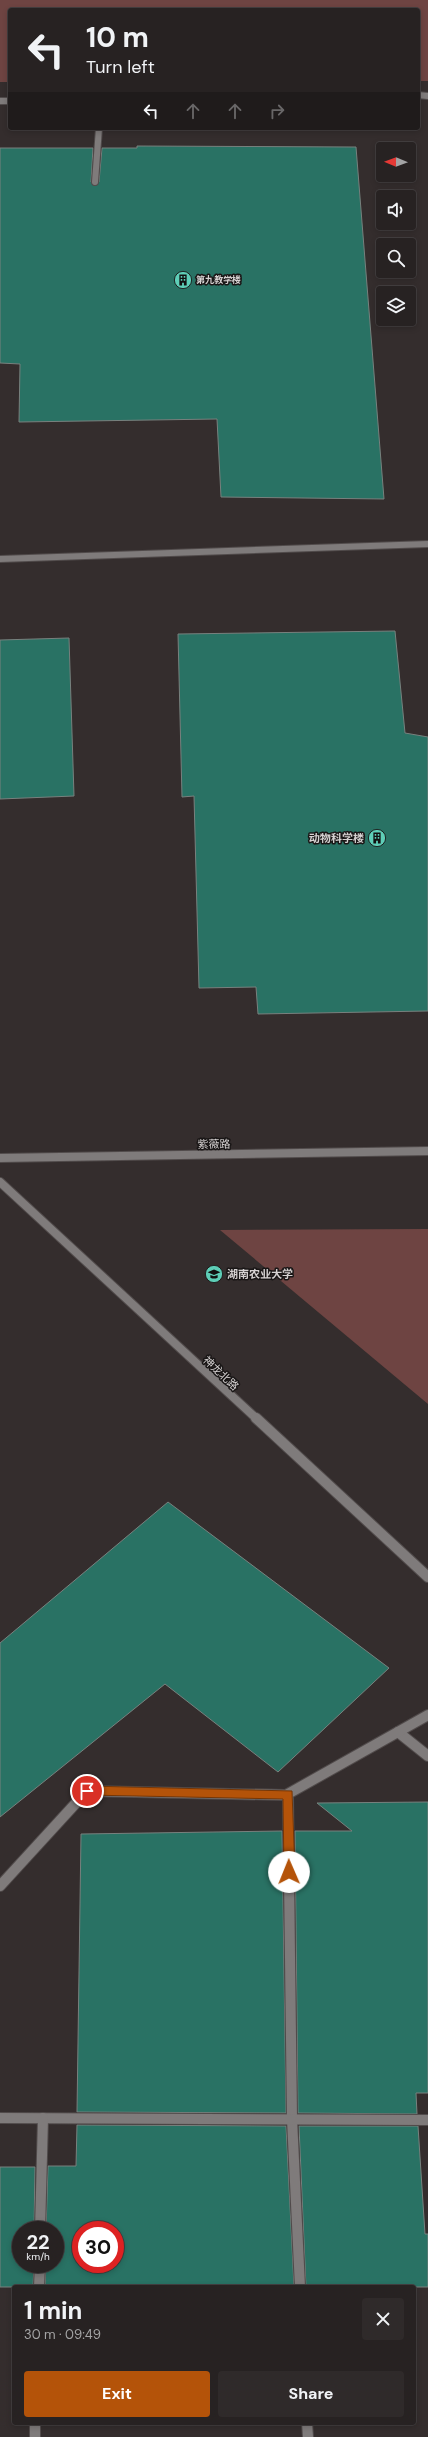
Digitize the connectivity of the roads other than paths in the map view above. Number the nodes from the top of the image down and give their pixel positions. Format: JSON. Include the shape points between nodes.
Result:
{"nodes":[{"id":1,"x":99,"y":130,"type":"edge"},
{"id":2,"x":95,"y":182,"type":"dead end"},
{"id":3,"x":428,"y":544,"type":"edge"},
{"id":4,"x":0,"y":559,"type":"edge"},
{"id":5,"x":428,"y":1151,"type":"edge"},
{"id":6,"x":0,"y":1158,"type":"edge"},
{"id":7,"x":0,"y":1182,"type":"edge"},
{"id":8,"x":428,"y":1577,"type":"edge"},
{"id":9,"x":428,"y":1715,"type":"edge"},
{"id":10,"x":398,"y":1732,"type":"junction"},
{"id":11,"x":428,"y":1756,"type":"edge"},
{"id":12,"x":288,"y":1795,"type":"junction"},
{"id":13,"x":0,"y":1886,"type":"edge"},
{"id":14,"x":0,"y":2118,"type":"edge"},
{"id":15,"x":43,"y":2118,"type":"junction"},
{"id":16,"x":292,"y":2119,"type":"junction"},
{"id":17,"x":428,"y":2120,"type":"edge"},
{"id":18,"x":40,"y":2221,"type":"edge"},
{"id":19,"x":40,"y":2273,"type":"edge"},
{"id":20,"x":39,"y":2285,"type":"edge"},
{"id":21,"x":300,"y":2285,"type":"edge"},
{"id":22,"x":35,"y":2425,"type":"edge"},
{"id":23,"x":307,"y":2425,"type":"edge"},
{"id":24,"x":35,"y":2437,"type":"edge"},
{"id":25,"x":308,"y":2437,"type":"edge"}],
"edges":[{"from":1,"to":2,"type":"street"},
{"from":3,"to":4,"type":"street"},
{"from":5,"to":6,"type":"street","name":"紫薇路"},
{"from":7,"to":8,"type":"street","name":"神龙北路"},
{"from":9,"to":10,"type":"street"},
{"from":10,"to":11,"type":"street"},
{"from":10,"to":12,"type":"street"},
{"from":12,"to":13,"type":"street","via":[[87,1791]]},
{"from":12,"to":16,"type":"street"},
{"from":14,"to":15,"type":"street"},
{"from":15,"to":16,"type":"street"},
{"from":15,"to":18,"type":"street"},
{"from":16,"to":17,"type":"street"},
{"from":16,"to":21,"type":"street"},
{"from":19,"to":20,"type":"street"},
{"from":22,"to":24,"type":"street"},
{"from":23,"to":25,"type":"street"}]}
